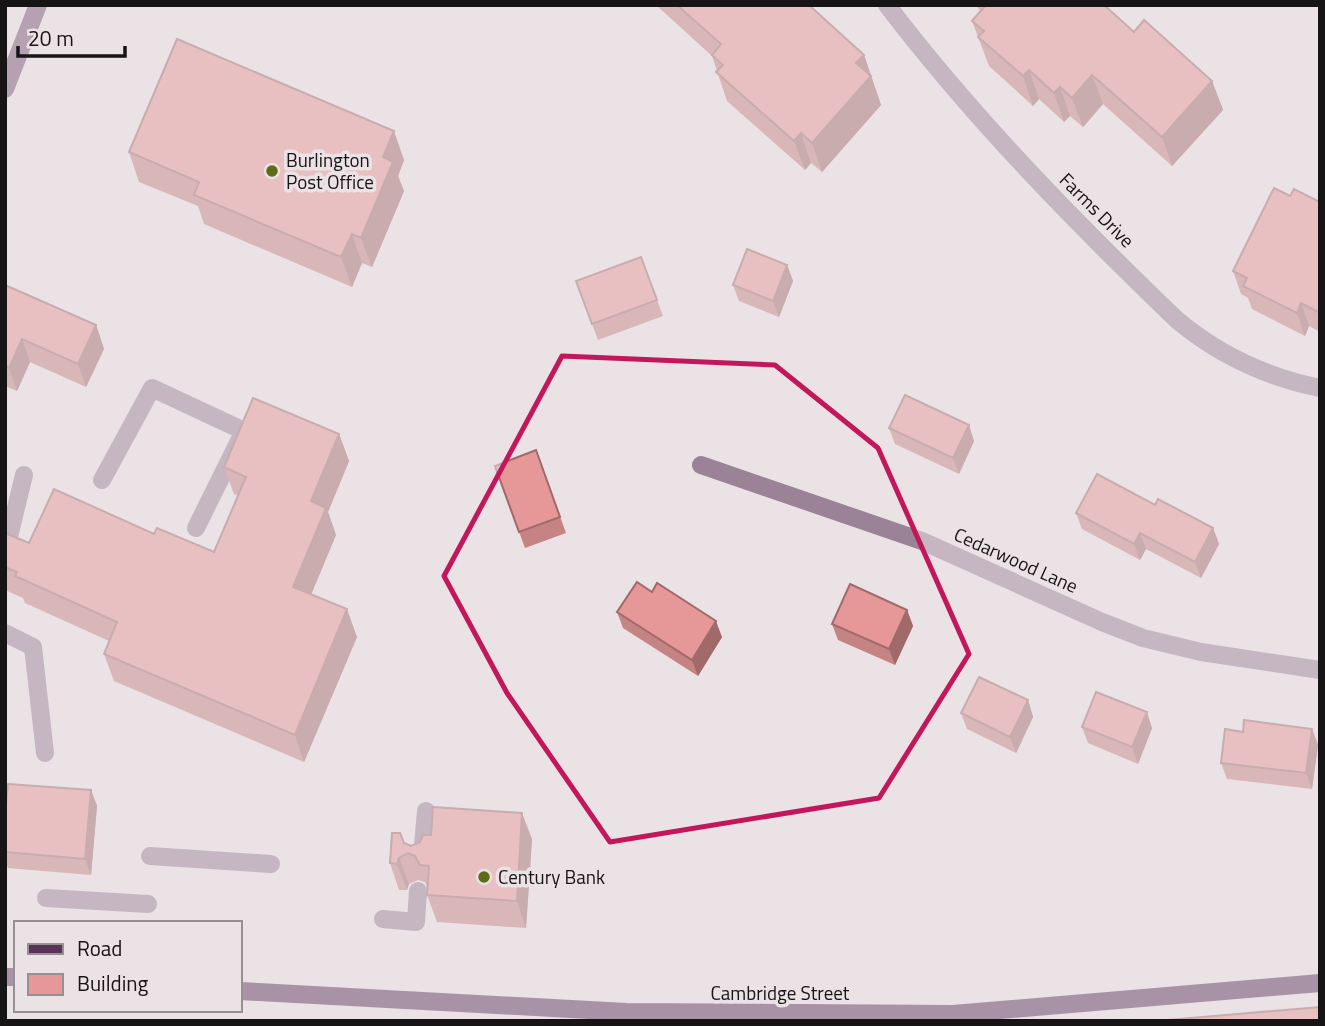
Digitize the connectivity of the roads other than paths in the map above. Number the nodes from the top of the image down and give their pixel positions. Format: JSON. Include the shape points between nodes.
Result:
{"nodes":[{"id":1,"x":38,"y":5,"type":"edge"},
{"id":2,"x":887,"y":5,"type":"edge"},
{"id":3,"x":5,"y":89,"type":"edge"},
{"id":4,"x":1320,"y":388,"type":"edge"},
{"id":5,"x":701,"y":465,"type":"dead end"},
{"id":6,"x":24,"y":475,"type":"dead end"},
{"id":7,"x":102,"y":480,"type":"dead end"},
{"id":8,"x":196,"y":528,"type":"dead end"},
{"id":9,"x":5,"y":552,"type":"edge"},
{"id":10,"x":5,"y":633,"type":"edge"},
{"id":11,"x":1320,"y":670,"type":"edge"},
{"id":12,"x":45,"y":752,"type":"dead end"},
{"id":13,"x":426,"y":811,"type":"dead end"},
{"id":14,"x":150,"y":856,"type":"dead end"},
{"id":15,"x":421,"y":860,"type":"edge"},
{"id":16,"x":271,"y":864,"type":"dead end"},
{"id":17,"x":418,"y":891,"type":"edge"},
{"id":18,"x":46,"y":898,"type":"dead end"},
{"id":19,"x":148,"y":904,"type":"dead end"},
{"id":20,"x":383,"y":919,"type":"dead end"},
{"id":21,"x":1320,"y":983,"type":"edge"},
{"id":22,"x":242,"y":991,"type":"edge"}],
"edges":[{"from":1,"to":3,"type":"main road"},
{"from":2,"to":4,"type":"street","name":"Farms Drive","via":[[989,129],[1177,320],[1198,337],[1261,371]]},
{"from":5,"to":11,"type":"street","name":"Cedarwood Lane","via":[[922,541],[1143,638]]},
{"from":6,"to":9,"type":"street"},
{"from":7,"to":8,"type":"street","via":[[152,388],[244,431]]},
{"from":10,"to":12,"type":"street","via":[[33,647]]},
{"from":13,"to":15,"type":"street"},
{"from":14,"to":16,"type":"street"},
{"from":17,"to":20,"type":"street","via":[[416,922]]},
{"from":18,"to":19,"type":"street"},
{"from":21,"to":22,"type":"main road","name":"Cambridge Street","via":[[940,1014],[626,1012]]}]}
